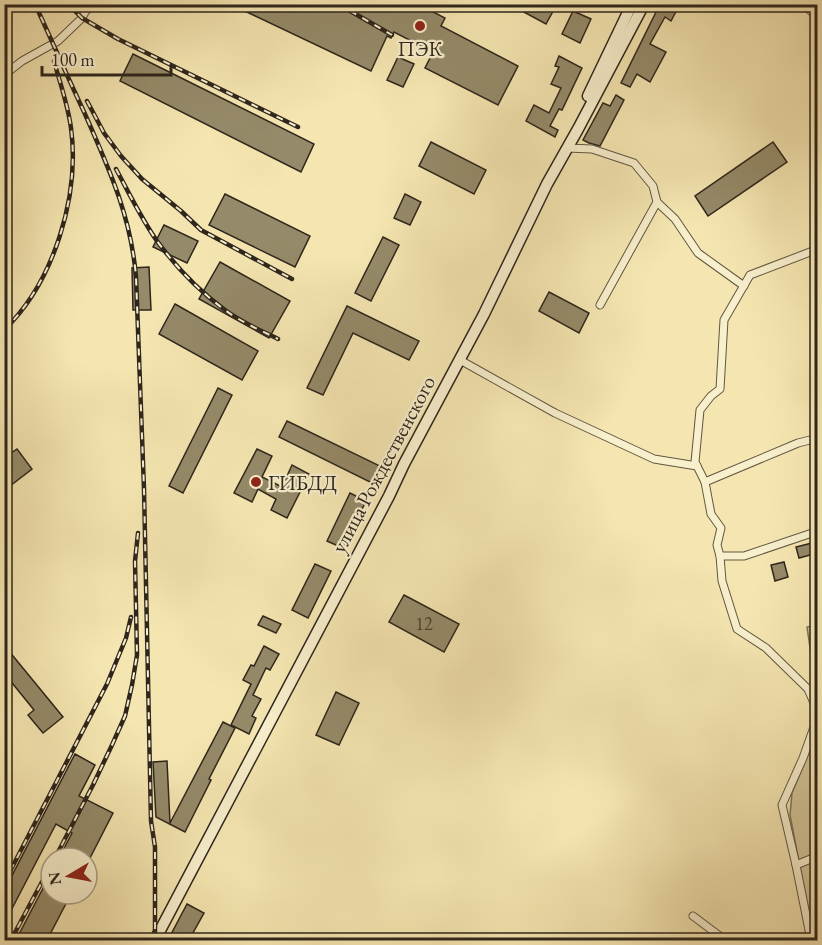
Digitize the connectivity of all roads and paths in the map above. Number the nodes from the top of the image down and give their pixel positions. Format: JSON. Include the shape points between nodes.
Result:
{"nodes":[{"id":1,"x":93,"y":4,"type":"edge"},
{"id":2,"x":632,"y":4,"type":"edge"},
{"id":3,"x":644,"y":4,"type":"edge"},
{"id":4,"x":802,"y":4,"type":"edge"},
{"id":5,"x":818,"y":17,"type":"edge"},
{"id":6,"x":4,"y":75,"type":"edge"},
{"id":7,"x":567,"y":148,"type":"junction"},
{"id":8,"x":548,"y":184,"type":"junction"},
{"id":9,"x":657,"y":202,"type":"junction"},
{"id":10,"x":818,"y":249,"type":"edge"},
{"id":11,"x":744,"y":286,"type":"junction"},
{"id":12,"x":600,"y":305,"type":"dead end"},
{"id":13,"x":460,"y":360,"type":"junction"},
{"id":14,"x":818,"y":438,"type":"edge"},
{"id":15,"x":697,"y":466,"type":"junction"},
{"id":16,"x":705,"y":482,"type":"junction"},
{"id":17,"x":818,"y":531,"type":"edge"},
{"id":18,"x":720,"y":556,"type":"junction"},
{"id":19,"x":818,"y":714,"type":"edge"},
{"id":20,"x":818,"y":856,"type":"edge"},
{"id":21,"x":796,"y":865,"type":"junction"},
{"id":22,"x":693,"y":915,"type":"dead end"},
{"id":23,"x":155,"y":940,"type":"edge"},
{"id":24,"x":725,"y":940,"type":"edge"},
{"id":25,"x":811,"y":940,"type":"edge"}],
"edges":[{"from":1,"to":6,"type":"street","via":[[58,41]]},
{"from":2,"to":8,"type":"main road"},
{"from":3,"to":7,"type":"main road","name":"улица Рождественского"},
{"from":4,"to":5,"type":"street"},
{"from":7,"to":8,"type":"main road","name":"улица Рождественского"},
{"from":7,"to":9,"type":"street","via":[[592,150],[634,162],[653,186]]},
{"from":8,"to":13,"type":"main road","name":"улица Рождественского"},
{"from":9,"to":11,"type":"street","via":[[675,219],[698,253]]},
{"from":9,"to":12,"type":"street"},
{"from":10,"to":11,"type":"street","via":[[750,275]]},
{"from":11,"to":15,"type":"street","via":[[724,320],[720,389],[700,410]]},
{"from":13,"to":15,"type":"street","via":[[555,413],[654,459]]},
{"from":13,"to":23,"type":"main road","name":"улица Рождественского"},
{"from":14,"to":16,"type":"street"},
{"from":15,"to":16,"type":"street"},
{"from":16,"to":18,"type":"street","via":[[711,513],[721,528],[717,545]]},
{"from":17,"to":18,"type":"street","via":[[744,556]]},
{"from":18,"to":19,"type":"street","via":[[722,581],[737,629],[766,648],[808,689]]},
{"from":19,"to":21,"type":"street","via":[[782,805]]},
{"from":20,"to":21,"type":"street"},
{"from":21,"to":25,"type":"street"},
{"from":22,"to":24,"type":"street"}]}
